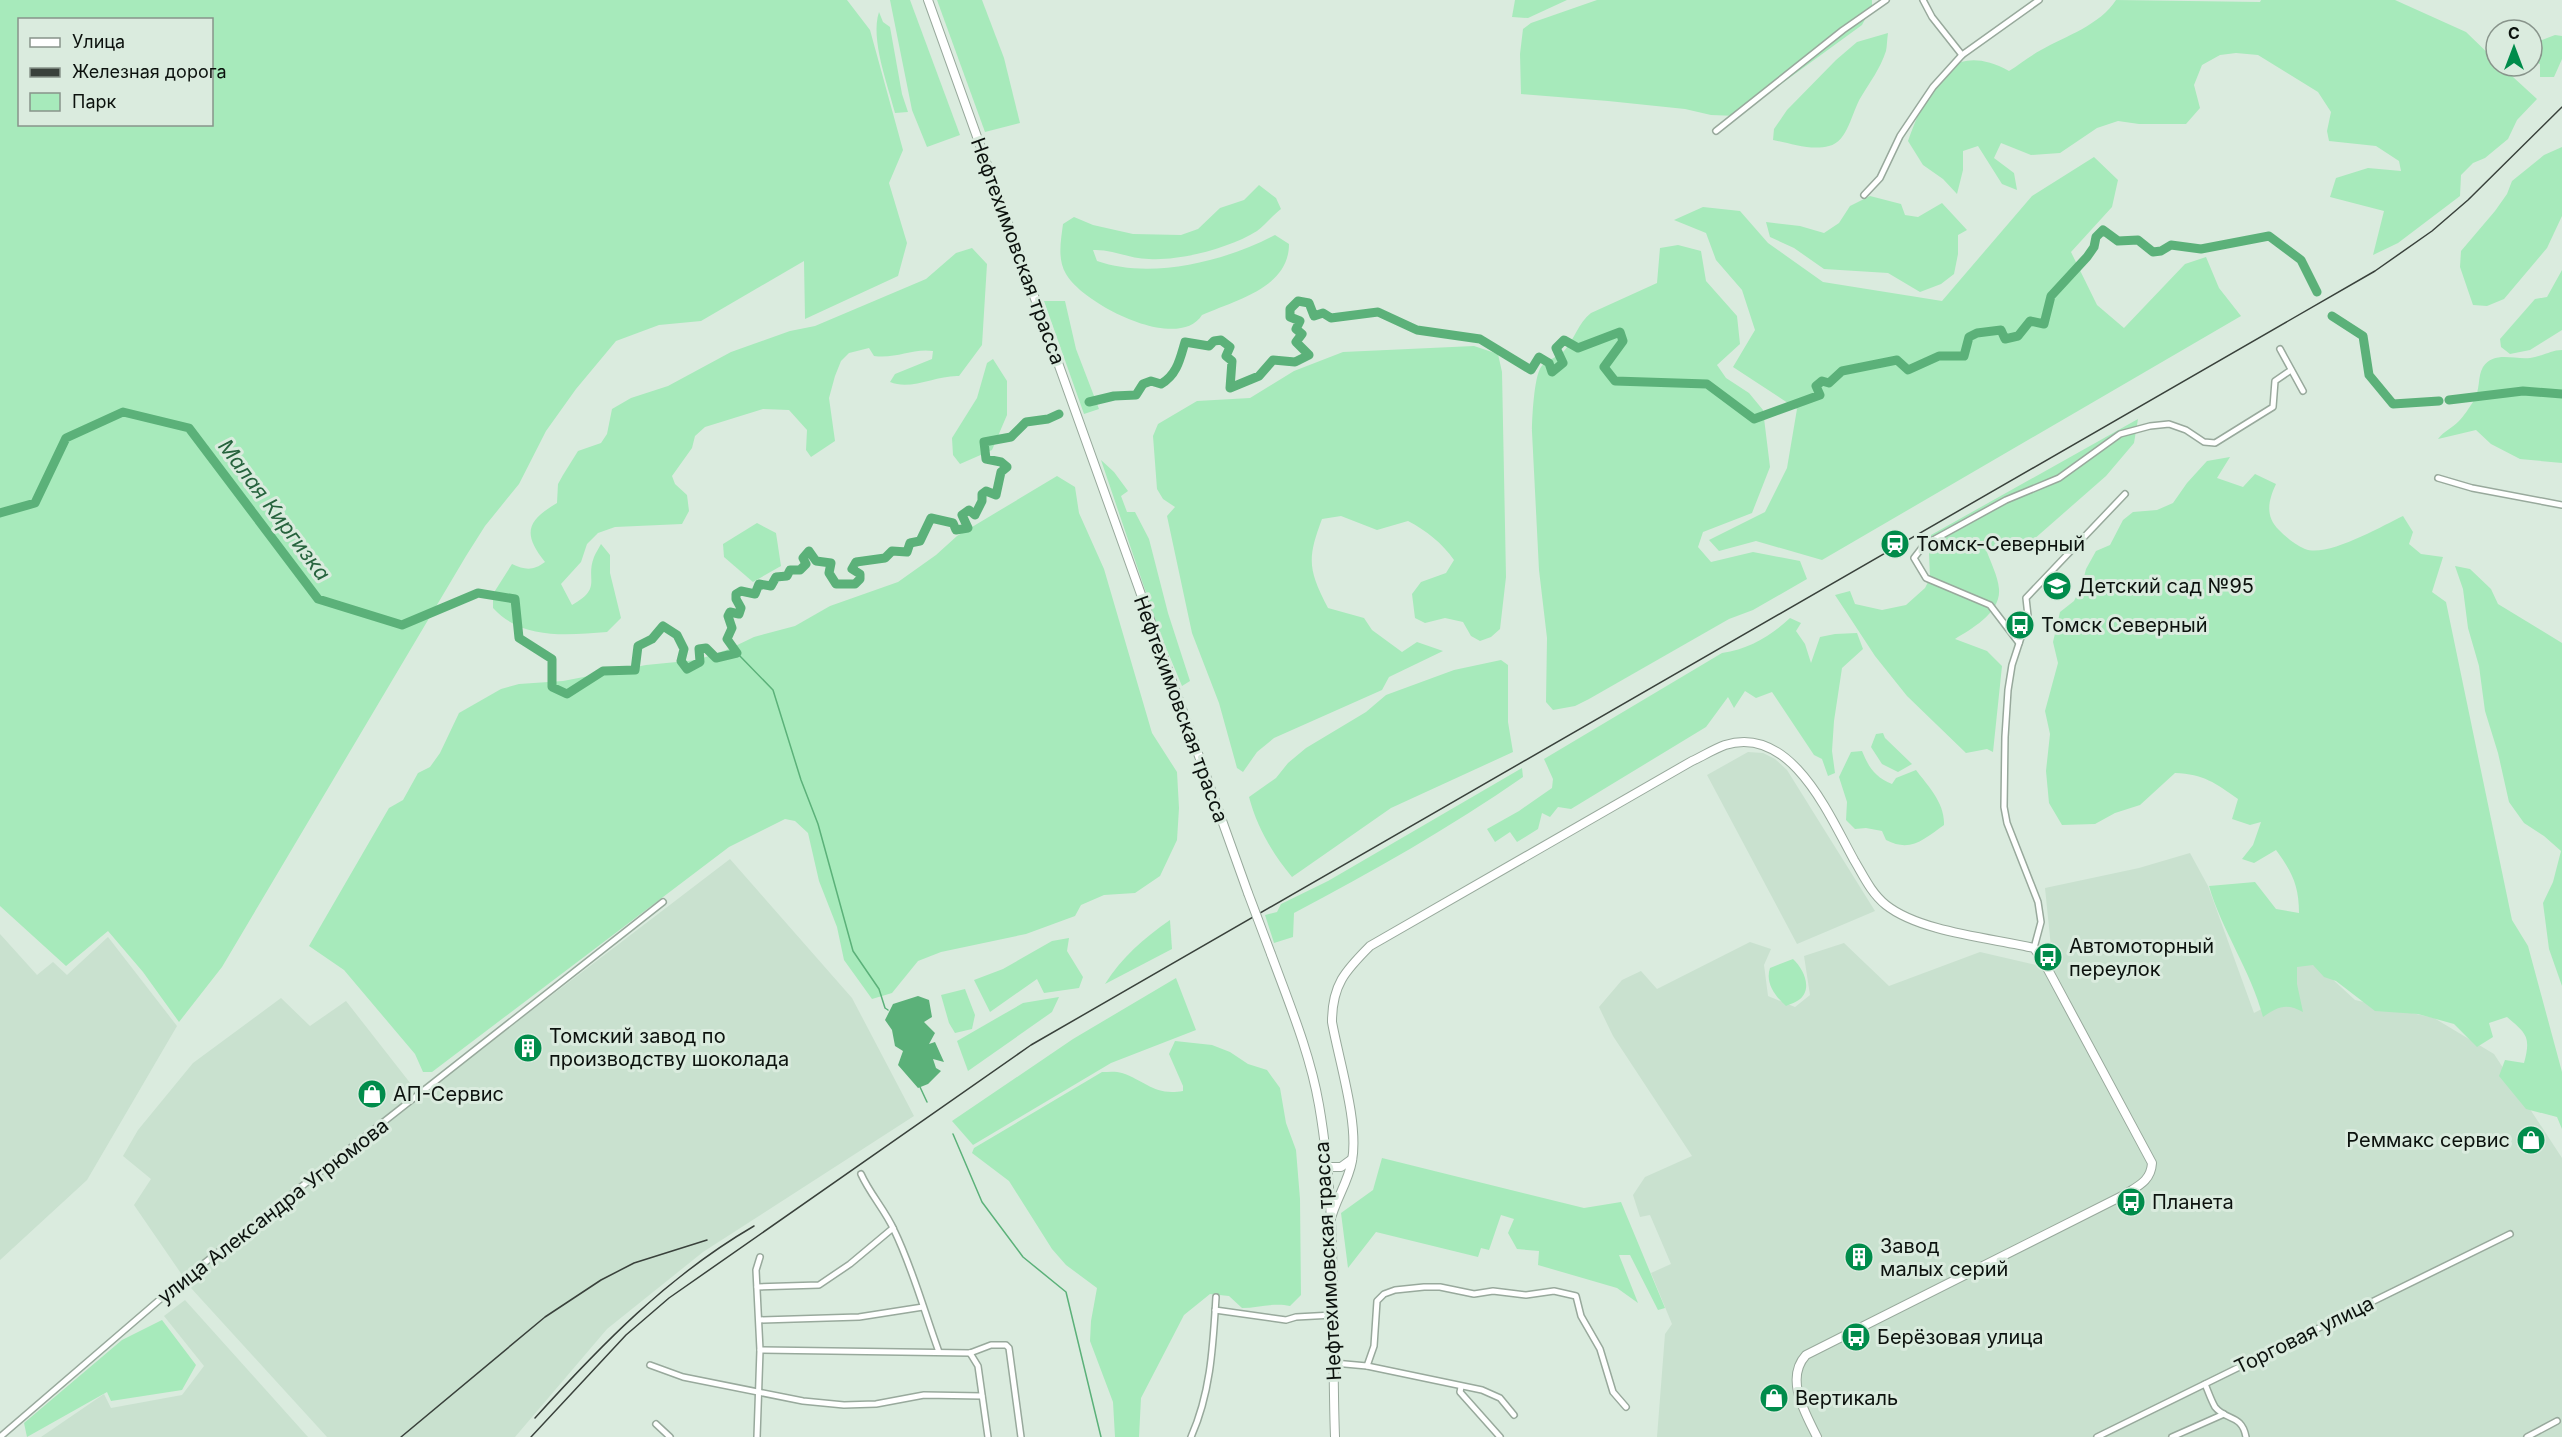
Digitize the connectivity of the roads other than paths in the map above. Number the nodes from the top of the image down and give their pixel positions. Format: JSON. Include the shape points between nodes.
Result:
{"nodes":[{"id":1,"x":928,"y":0,"type":"edge"},
{"id":2,"x":1886,"y":0,"type":"edge"},
{"id":3,"x":1923,"y":0,"type":"edge"},
{"id":4,"x":2039,"y":0,"type":"edge"},
{"id":5,"x":1962,"y":55,"type":"junction"},
{"id":6,"x":1716,"y":130,"type":"dead end"},
{"id":7,"x":1864,"y":195,"type":"dead end"},
{"id":8,"x":2280,"y":349,"type":"dead end"},
{"id":9,"x":2291,"y":370,"type":"junction"},
{"id":10,"x":2303,"y":390,"type":"dead end"},
{"id":11,"x":2438,"y":478,"type":"dead end"},
{"id":12,"x":2125,"y":494,"type":"dead end"},
{"id":13,"x":2562,"y":505,"type":"edge"},
{"id":14,"x":2019,"y":643,"type":"junction"},
{"id":15,"x":663,"y":902,"type":"dead end"},
{"id":16,"x":2034,"y":948,"type":"junction"},
{"id":17,"x":1353,"y":1158,"type":"junction"},
{"id":18,"x":1327,"y":1167,"type":"junction"},
{"id":19,"x":861,"y":1174,"type":"dead end"},
{"id":20,"x":1330,"y":1222,"type":"junction"},
{"id":21,"x":893,"y":1228,"type":"junction"},
{"id":22,"x":2510,"y":1234,"type":"dead end"},
{"id":23,"x":760,"y":1257,"type":"dead end"},
{"id":24,"x":757,"y":1287,"type":"junction"},
{"id":25,"x":1216,"y":1297,"type":"dead end"},
{"id":26,"x":923,"y":1307,"type":"junction"},
{"id":27,"x":1215,"y":1310,"type":"junction"},
{"id":28,"x":1333,"y":1315,"type":"junction"},
{"id":29,"x":759,"y":1320,"type":"junction"},
{"id":30,"x":760,"y":1350,"type":"junction"},
{"id":31,"x":939,"y":1352,"type":"junction"},
{"id":32,"x":970,"y":1353,"type":"junction"},
{"id":33,"x":1334,"y":1363,"type":"junction"},
{"id":34,"x":650,"y":1365,"type":"dead end"},
{"id":35,"x":1367,"y":1366,"type":"junction"},
{"id":36,"x":2205,"y":1384,"type":"junction"},
{"id":37,"x":1461,"y":1387,"type":"junction"},
{"id":38,"x":758,"y":1392,"type":"junction"},
{"id":39,"x":982,"y":1396,"type":"junction"},
{"id":40,"x":1626,"y":1407,"type":"dead end"},
{"id":41,"x":2224,"y":1414,"type":"junction"},
{"id":42,"x":1514,"y":1415,"type":"dead end"},
{"id":43,"x":2557,"y":1421,"type":"dead end"},
{"id":44,"x":656,"y":1424,"type":"dead end"},
{"id":45,"x":0,"y":1437,"type":"edge"},
{"id":46,"x":670,"y":1437,"type":"edge"},
{"id":47,"x":757,"y":1437,"type":"edge"},
{"id":48,"x":988,"y":1437,"type":"edge"},
{"id":49,"x":1021,"y":1437,"type":"edge"},
{"id":50,"x":1191,"y":1437,"type":"edge"},
{"id":51,"x":1335,"y":1437,"type":"edge"},
{"id":52,"x":1500,"y":1437,"type":"edge"},
{"id":53,"x":1817,"y":1437,"type":"edge"},
{"id":54,"x":2097,"y":1437,"type":"edge"},
{"id":55,"x":2172,"y":1437,"type":"edge"},
{"id":56,"x":2246,"y":1437,"type":"edge"},
{"id":57,"x":2527,"y":1437,"type":"edge"}],
"edges":[{"from":1,"to":18,"type":"street","name":"Нефтехимовская трасса","bridge":true,"via":[[1311,1069]]},
{"from":2,"to":6,"type":"street"},
{"from":3,"to":5,"type":"street"},
{"from":4,"to":5,"type":"street"},
{"from":5,"to":7,"type":"street","via":[[1933,87],[1900,136],[1880,178]]},
{"from":8,"to":9,"type":"street"},
{"from":9,"to":10,"type":"street"},
{"from":9,"to":14,"type":"street","via":[[2275,381],[2273,407],[2215,443],[2204,442],[2169,424],[2120,434],[2059,478],[2006,500],[1924,545],[1914,558],[1926,578],[1990,605]]},
{"from":11,"to":13,"type":"street"},
{"from":12,"to":14,"type":"street","via":[[2026,598],[2028,616]]},
{"from":14,"to":16,"type":"street","via":[[2008,690],[2004,807],[2038,902],[2041,922]]},
{"from":15,"to":45,"type":"street","name":"улица Александра Угрюмова","via":[[179,1283]]},
{"from":16,"to":17,"type":"street","via":[[1918,922],[1890,907],[1869,885],[1799,769],[1778,752],[1758,744],[1725,745],[1370,946],[1352,963],[1341,978],[1332,1004],[1332,1022],[1354,1137]]},
{"from":16,"to":53,"type":"street","via":[[2149,1156],[2150,1176],[2100,1208],[1806,1355],[1797,1369],[1797,1385]]},
{"from":17,"to":18,"type":"street","via":[[1341,1167]]},
{"from":17,"to":20,"type":"street"},
{"from":18,"to":20,"type":"street","name":"Нефтехимовская трасса"},
{"from":19,"to":21,"type":"street"},
{"from":20,"to":28,"type":"street","name":"Нефтехимовская трасса"},
{"from":21,"to":24,"type":"street","via":[[819,1285]]},
{"from":21,"to":26,"type":"street"},
{"from":22,"to":36,"type":"street","name":"Торговая улица"},
{"from":23,"to":24,"type":"street"},
{"from":24,"to":29,"type":"street"},
{"from":25,"to":27,"type":"street"},
{"from":26,"to":29,"type":"street","via":[[860,1317]]},
{"from":26,"to":31,"type":"street"},
{"from":27,"to":28,"type":"street","via":[[1286,1320]]},
{"from":27,"to":50,"type":"street","via":[[1209,1380],[1203,1409]]},
{"from":28,"to":33,"type":"street","name":"Нефтехимовская трасса"},
{"from":29,"to":30,"type":"street"},
{"from":30,"to":31,"type":"street"},
{"from":30,"to":38,"type":"street"},
{"from":31,"to":32,"type":"street"},
{"from":32,"to":39,"type":"street","via":[[978,1366]]},
{"from":32,"to":49,"type":"street","via":[[991,1345],[1009,1348]]},
{"from":33,"to":35,"type":"street"},
{"from":33,"to":51,"type":"street","name":"Нефтехимовская трасса"},
{"from":34,"to":38,"type":"street","via":[[674,1375]]},
{"from":35,"to":37,"type":"street"},
{"from":35,"to":40,"type":"street","via":[[1374,1346],[1377,1301],[1384,1294],[1424,1287],[1474,1294],[1554,1291],[1576,1296],[1581,1316],[1600,1349],[1612,1392]]},
{"from":36,"to":41,"type":"street","via":[[2216,1408]]},
{"from":36,"to":54,"type":"street","name":"Торговая улица"},
{"from":37,"to":42,"type":"street","via":[[1500,1398]]},
{"from":37,"to":52,"type":"street","via":[[1460,1392]]},
{"from":38,"to":39,"type":"street","via":[[844,1406],[924,1395]]},
{"from":38,"to":47,"type":"street"},
{"from":39,"to":48,"type":"street"},
{"from":41,"to":55,"type":"street"},
{"from":41,"to":56,"type":"street","via":[[2237,1420]]},
{"from":43,"to":57,"type":"street"},
{"from":44,"to":46,"type":"street"}]}
